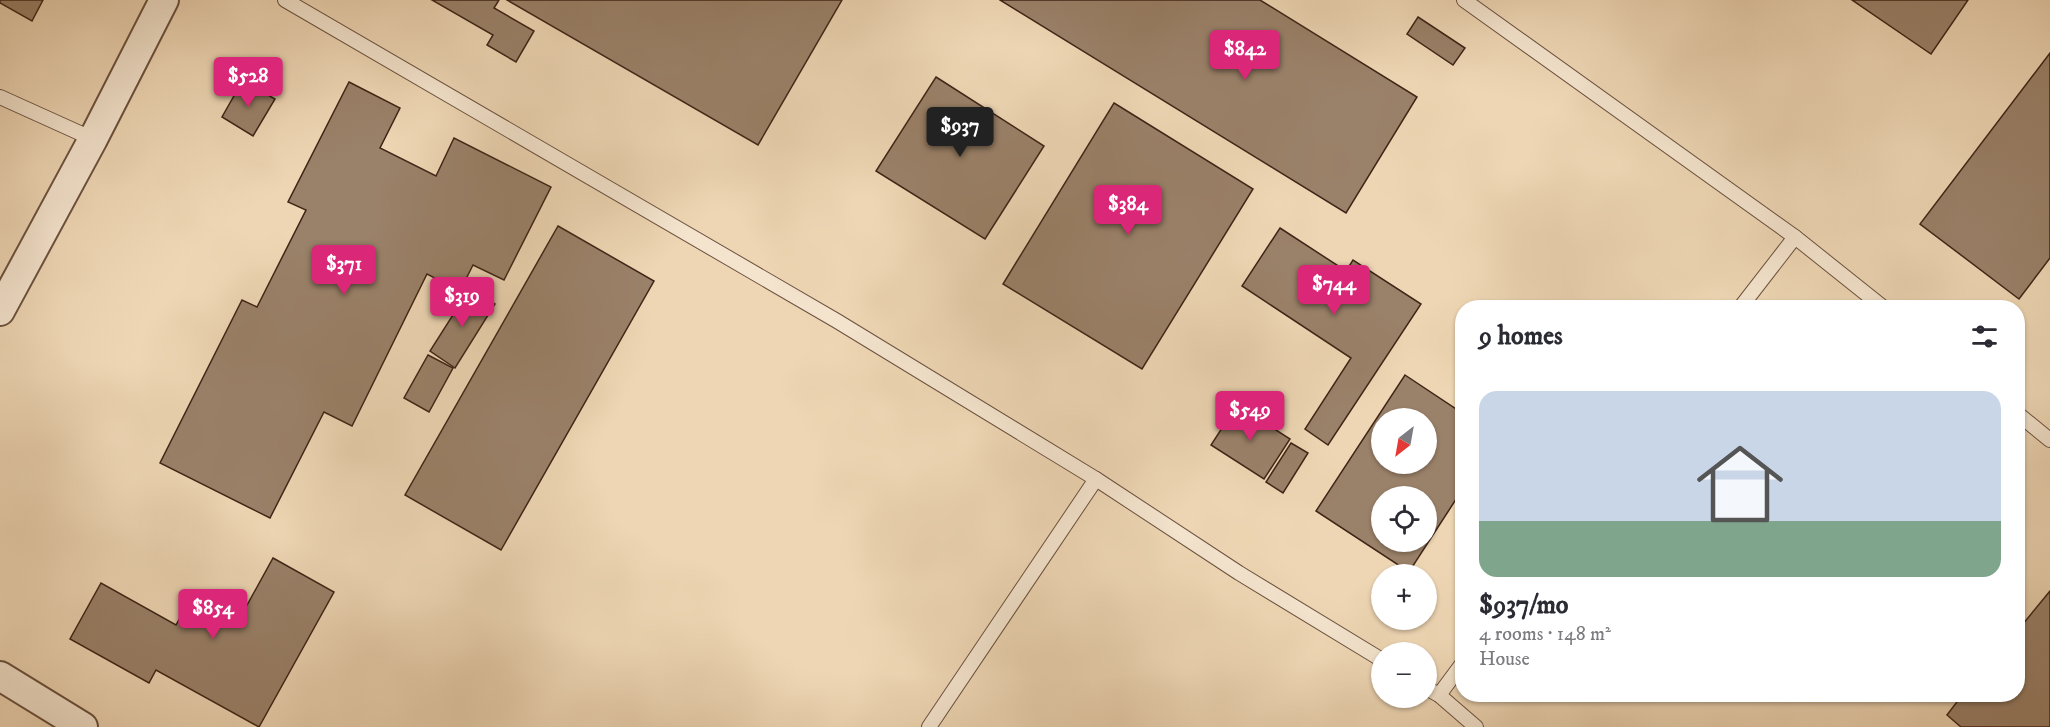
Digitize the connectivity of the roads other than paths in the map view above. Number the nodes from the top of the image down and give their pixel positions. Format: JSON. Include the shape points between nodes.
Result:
{"nodes":[{"id":1,"x":164,"y":0,"type":"edge"},
{"id":2,"x":285,"y":0,"type":"edge"},
{"id":3,"x":1464,"y":0,"type":"edge"},
{"id":4,"x":0,"y":97,"type":"edge"},
{"id":5,"x":93,"y":139,"type":"junction"},
{"id":6,"x":1795,"y":237,"type":"junction"},
{"id":7,"x":1746,"y":300,"type":"edge"},
{"id":8,"x":1874,"y":300,"type":"edge"},
{"id":9,"x":0,"y":311,"type":"edge"},
{"id":10,"x":2025,"y":420,"type":"edge"},
{"id":11,"x":2050,"y":440,"type":"edge"},
{"id":12,"x":1096,"y":479,"type":"junction"},
{"id":13,"x":1371,"y":653,"type":"edge"},
{"id":14,"x":1455,"y":671,"type":"edge"},
{"id":15,"x":0,"y":676,"type":"edge"},
{"id":16,"x":1437,"y":687,"type":"edge"},
{"id":17,"x":1437,"y":694,"type":"edge"},
{"id":18,"x":83,"y":727,"type":"edge"},
{"id":19,"x":929,"y":727,"type":"edge"},
{"id":20,"x":1476,"y":727,"type":"edge"}],
"edges":[{"from":1,"to":5,"type":"street"},
{"from":2,"to":12,"type":"lane","via":[[837,321]]},
{"from":3,"to":6,"type":"lane"},
{"from":4,"to":5,"type":"lane"},
{"from":5,"to":9,"type":"street"},
{"from":6,"to":7,"type":"lane"},
{"from":6,"to":8,"type":"lane"},
{"from":10,"to":11,"type":"lane"},
{"from":12,"to":13,"type":"lane"},
{"from":12,"to":19,"type":"lane"},
{"from":14,"to":16,"type":"lane"},
{"from":15,"to":18,"type":"street"},
{"from":17,"to":20,"type":"lane"}]}
